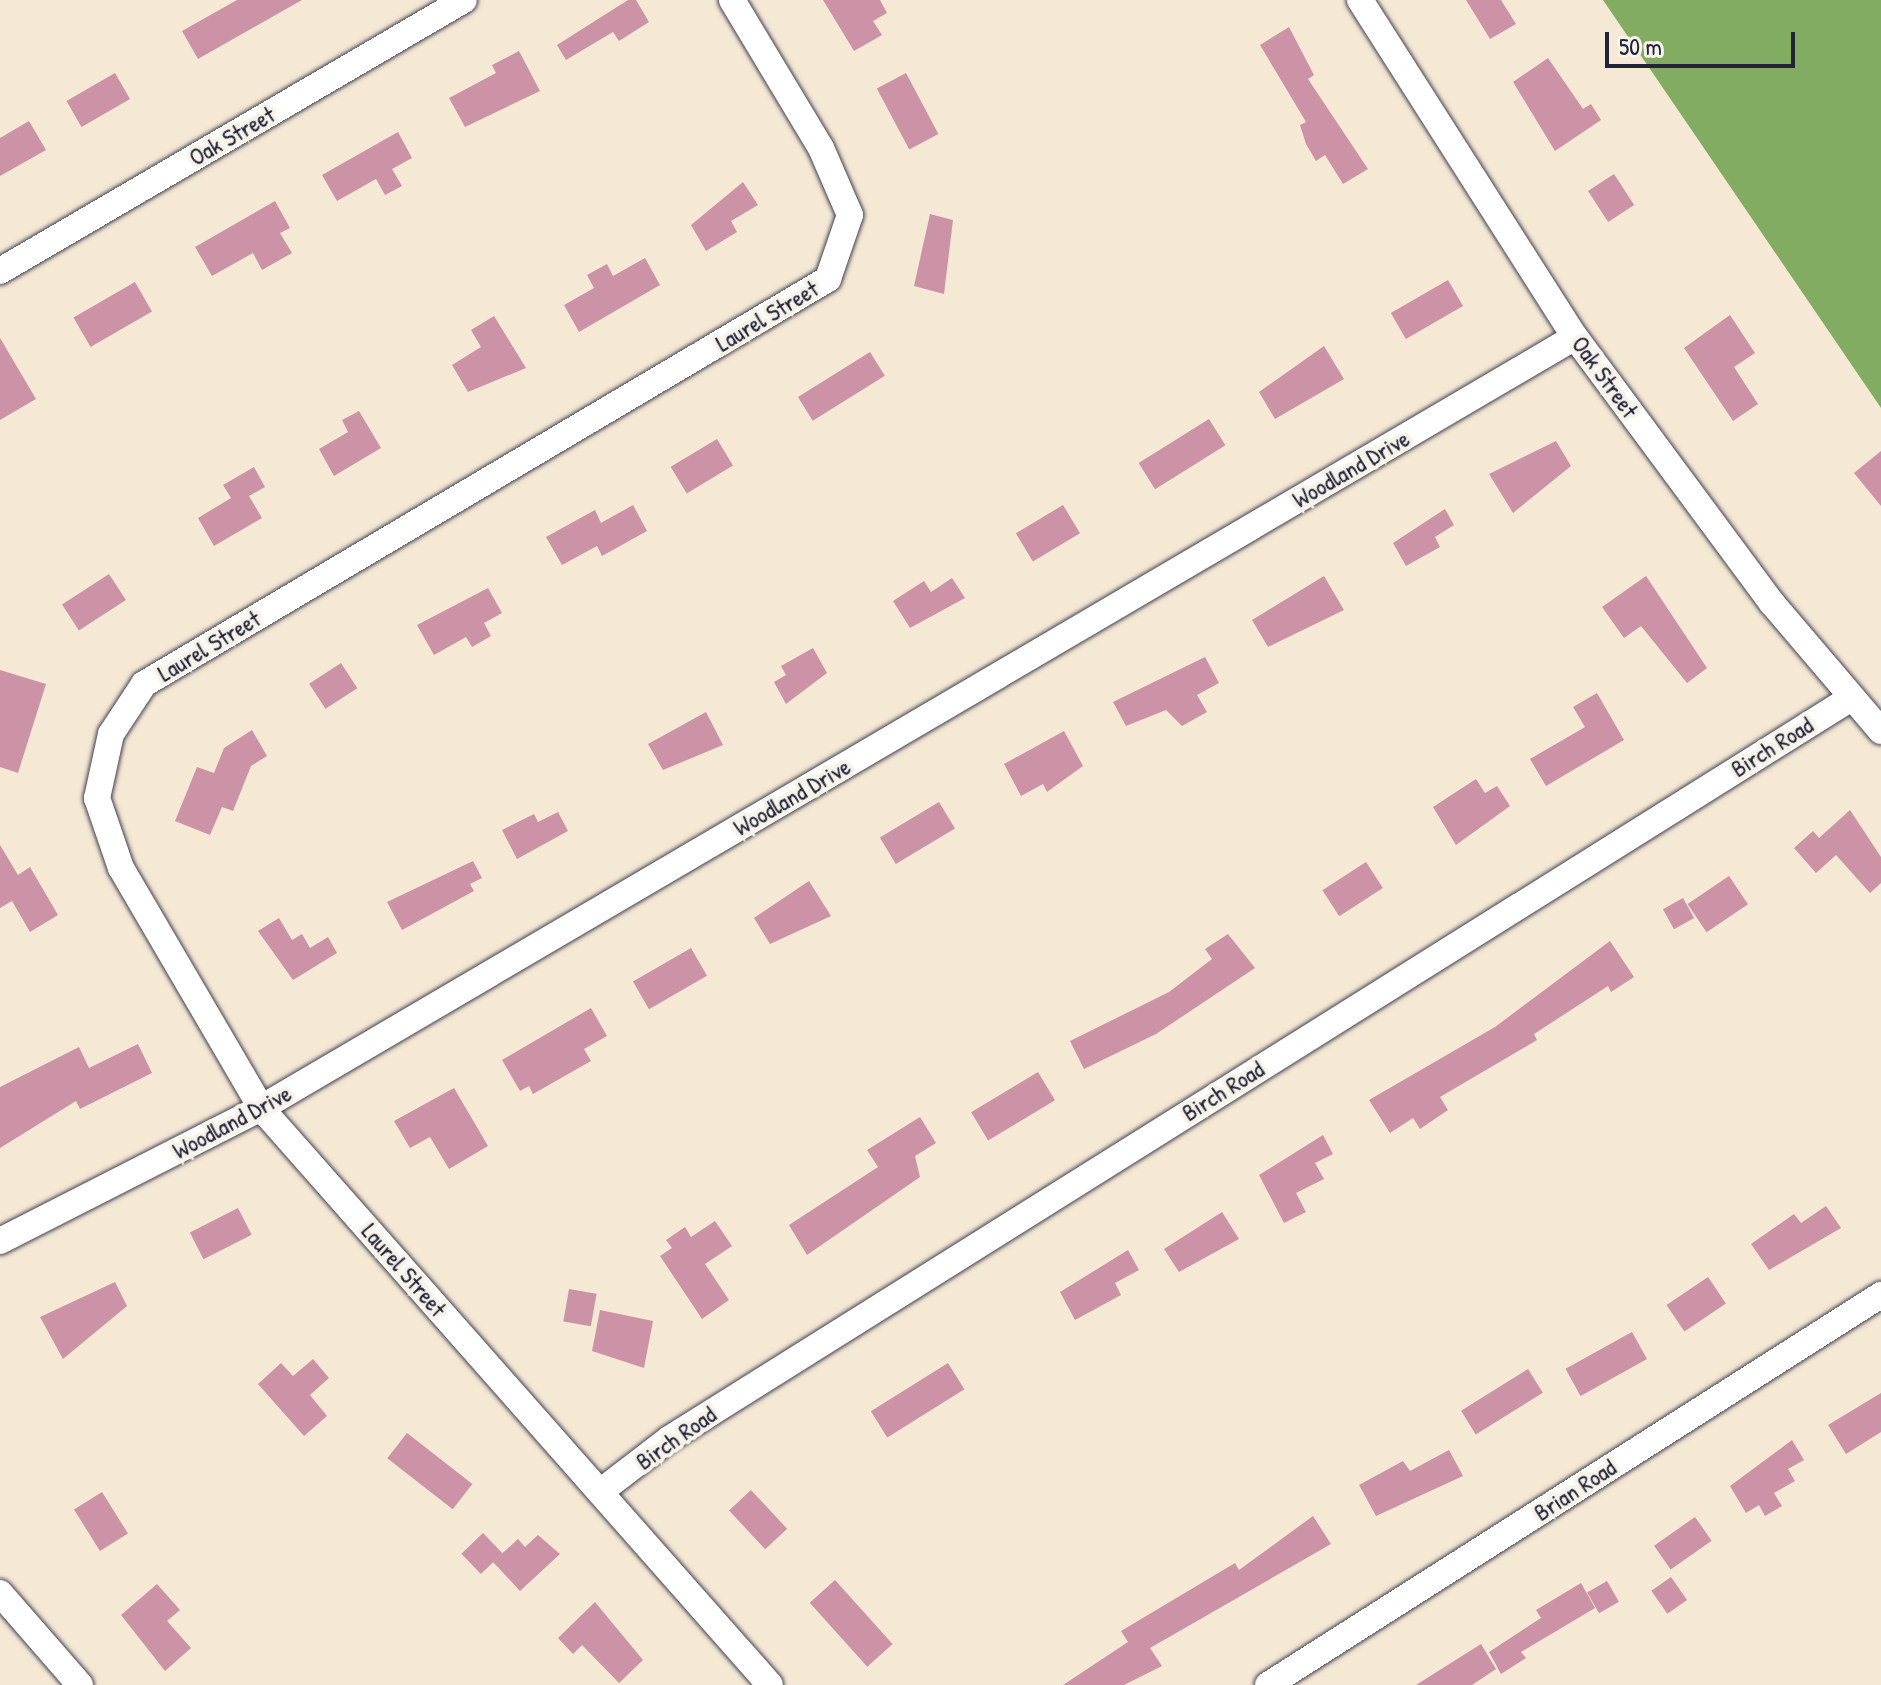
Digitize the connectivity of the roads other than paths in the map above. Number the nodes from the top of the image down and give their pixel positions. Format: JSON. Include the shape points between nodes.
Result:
{"nodes":[{"id":1,"x":464,"y":0,"type":"edge"},
{"id":2,"x":732,"y":0,"type":"edge"},
{"id":3,"x":1360,"y":0,"type":"edge"},
{"id":4,"x":0,"y":271,"type":"edge"},
{"id":5,"x":1575,"y":337,"type":"junction"},
{"id":6,"x":1851,"y":698,"type":"junction"},
{"id":7,"x":1881,"y":731,"type":"edge"},
{"id":8,"x":261,"y":1108,"type":"junction"},
{"id":9,"x":0,"y":1241,"type":"edge"},
{"id":10,"x":1881,"y":1295,"type":"edge"},
{"id":11,"x":600,"y":1492,"type":"junction"},
{"id":12,"x":0,"y":1593,"type":"edge"},
{"id":13,"x":80,"y":1685,"type":"edge"},
{"id":14,"x":770,"y":1685,"type":"edge"},
{"id":15,"x":1268,"y":1685,"type":"edge"}],
"edges":[{"from":1,"to":4,"type":"street","name":"Oak Street"},
{"from":2,"to":8,"type":"street","name":"Laurel Street","via":[[821,148],[850,215],[828,279],[144,684],[111,734],[97,798],[121,868]]},
{"from":3,"to":5,"type":"street","name":"Oak Street"},
{"from":5,"to":6,"type":"street","name":"Oak Street","via":[[1772,603]]},
{"from":5,"to":8,"type":"street","name":"Woodland Drive"},
{"from":6,"to":7,"type":"street","name":"Oak Street"},
{"from":6,"to":11,"type":"street","name":"Birch Road","via":[[669,1439]]},
{"from":8,"to":9,"type":"street","name":"Woodland Drive"},
{"from":8,"to":11,"type":"street","name":"Laurel Street"},
{"from":10,"to":15,"type":"street","name":"Brian Road"},
{"from":11,"to":14,"type":"street","name":"Laurel Street"},
{"from":12,"to":13,"type":"street"}]}
